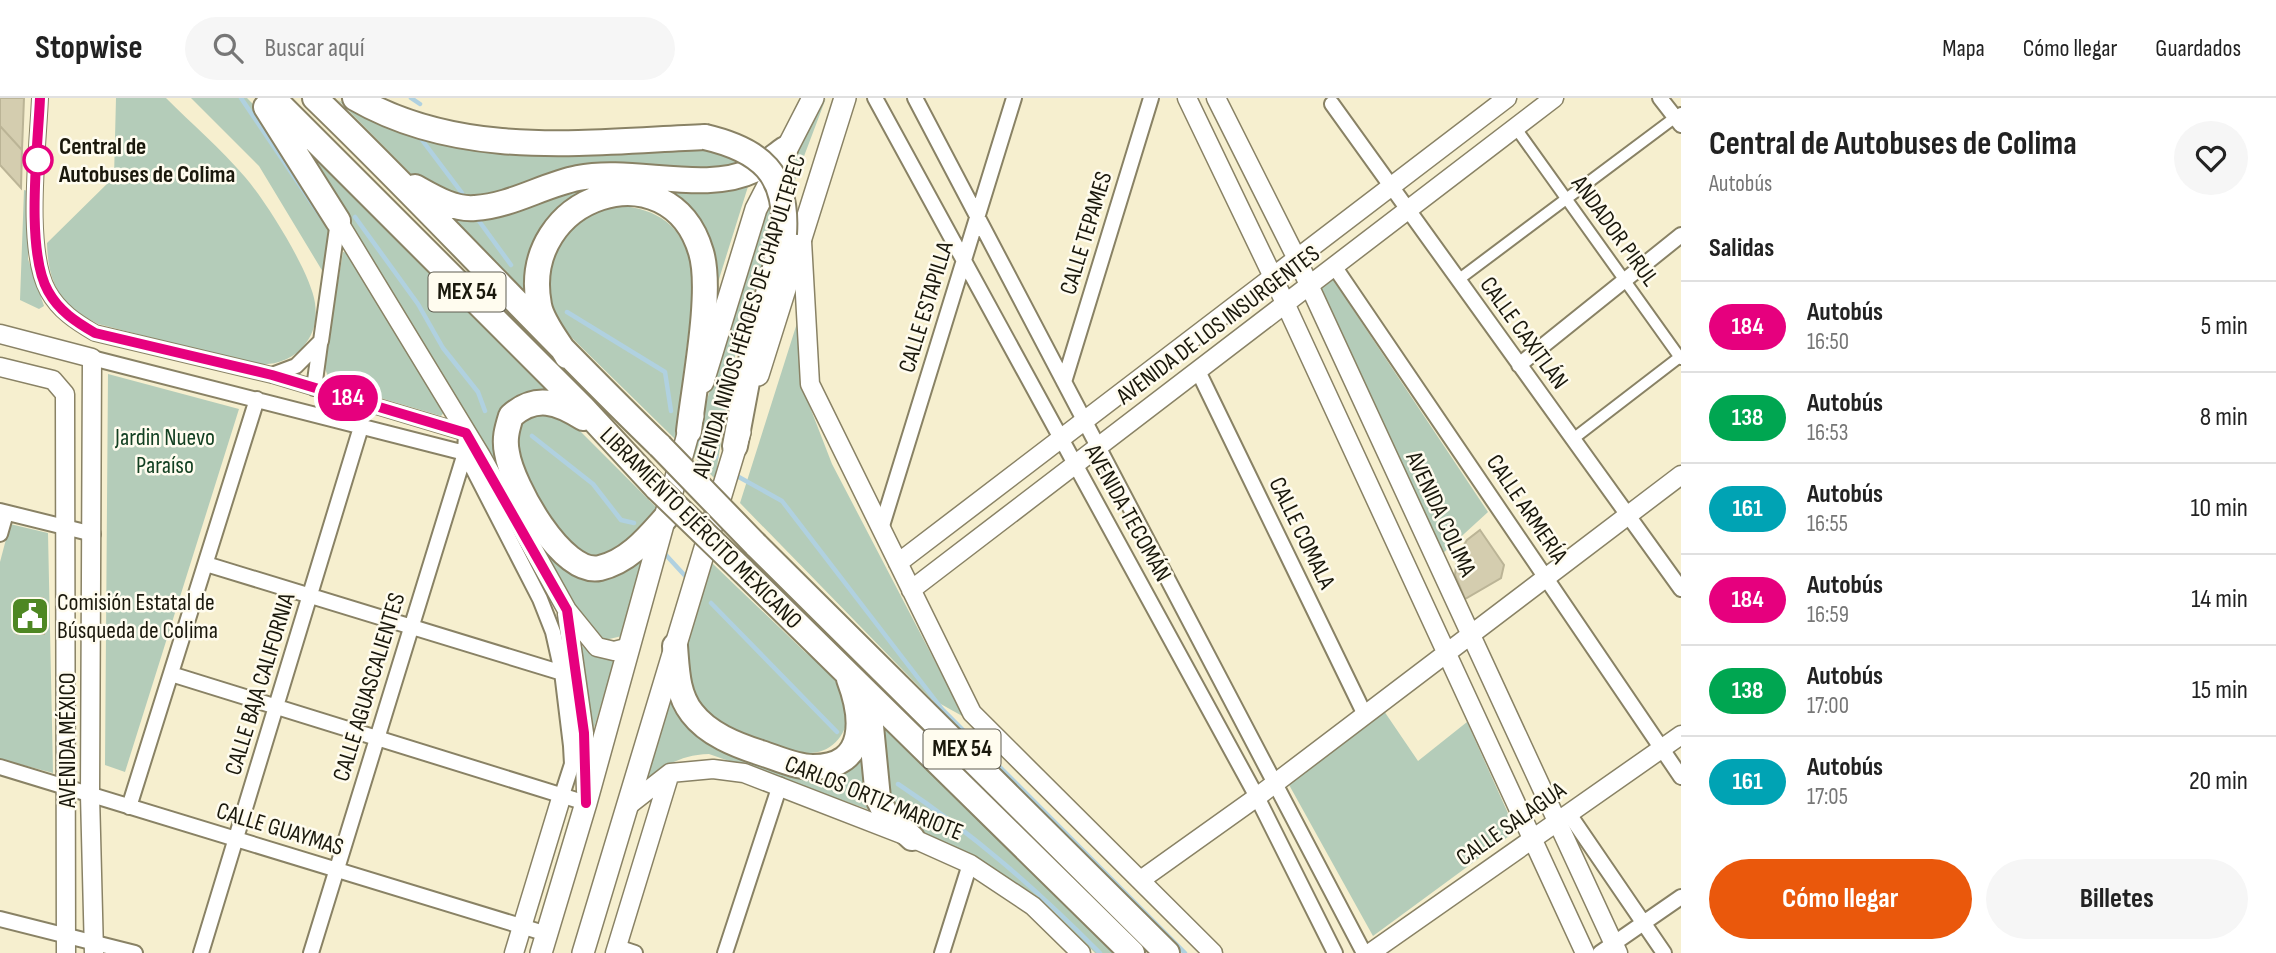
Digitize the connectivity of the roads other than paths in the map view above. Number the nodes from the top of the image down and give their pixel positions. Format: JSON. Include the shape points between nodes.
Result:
{"nodes":[{"id":1,"x":40,"y":98,"type":"edge"},
{"id":2,"x":260,"y":98,"type":"edge"},
{"id":3,"x":273,"y":98,"type":"edge"},
{"id":4,"x":315,"y":98,"type":"edge"},
{"id":5,"x":355,"y":98,"type":"edge"},
{"id":6,"x":813,"y":98,"type":"edge"},
{"id":7,"x":845,"y":98,"type":"edge"},
{"id":8,"x":875,"y":98,"type":"edge"},
{"id":9,"x":915,"y":98,"type":"edge"},
{"id":10,"x":1014,"y":98,"type":"edge"},
{"id":11,"x":1152,"y":98,"type":"edge"},
{"id":12,"x":1186,"y":98,"type":"edge"},
{"id":13,"x":1216,"y":98,"type":"edge"},
{"id":14,"x":1507,"y":98,"type":"edge"},
{"id":15,"x":1554,"y":98,"type":"edge"},
{"id":16,"x":1660,"y":98,"type":"edge"},
{"id":17,"x":1334,"y":100,"type":"edge"},
{"id":18,"x":1679,"y":119,"type":"edge"},
{"id":19,"x":1515,"y":127,"type":"junction"},
{"id":20,"x":785,"y":149,"type":"junction"},
{"id":21,"x":400,"y":180,"type":"junction"},
{"id":22,"x":1390,"y":187,"type":"junction"},
{"id":23,"x":1566,"y":199,"type":"junction"},
{"id":24,"x":1407,"y":210,"type":"junction"},
{"id":25,"x":978,"y":215,"type":"junction"},
{"id":26,"x":338,"y":220,"type":"junction"},
{"id":27,"x":793,"y":234,"type":"junction"},
{"id":28,"x":1681,"y":235,"type":"edge"},
{"id":29,"x":1297,"y":259,"type":"junction"},
{"id":30,"x":964,"y":261,"type":"junction"},
{"id":31,"x":1335,"y":266,"type":"junction"},
{"id":32,"x":1273,"y":277,"type":"junction"},
{"id":33,"x":1458,"y":280,"type":"junction"},
{"id":34,"x":1625,"y":280,"type":"junction"},
{"id":35,"x":1308,"y":286,"type":"junction"},
{"id":36,"x":1285,"y":304,"type":"junction"},
{"id":37,"x":0,"y":334,"type":"edge"},
{"id":38,"x":321,"y":341,"type":"junction"},
{"id":39,"x":567,"y":356,"type":"junction"},
{"id":40,"x":1681,"y":357,"type":"edge"},
{"id":41,"x":92,"y":358,"type":"junction"},
{"id":42,"x":1519,"y":365,"type":"junction"},
{"id":43,"x":0,"y":368,"type":"edge"},
{"id":44,"x":1199,"y":370,"type":"junction"},
{"id":45,"x":272,"y":375,"type":"junction"},
{"id":46,"x":1064,"y":382,"type":"junction"},
{"id":47,"x":314,"y":388,"type":"junction"},
{"id":48,"x":257,"y":399,"type":"junction"},
{"id":49,"x":1084,"y":421,"type":"junction"},
{"id":50,"x":361,"y":427,"type":"junction"},
{"id":51,"x":603,"y":429,"type":"junction"},
{"id":52,"x":689,"y":431,"type":"junction"},
{"id":53,"x":466,"y":433,"type":"junction"},
{"id":54,"x":1061,"y":439,"type":"junction"},
{"id":55,"x":1573,"y":439,"type":"junction"},
{"id":56,"x":736,"y":446,"type":"joint"},
{"id":57,"x":1098,"y":447,"type":"junction"},
{"id":58,"x":466,"y":453,"type":"junction"},
{"id":59,"x":1076,"y":465,"type":"junction"},
{"id":60,"x":1681,"y":475,"type":"edge"},
{"id":61,"x":976,"y":505,"type":"junction"},
{"id":62,"x":3,"y":512,"type":"edge"},
{"id":63,"x":668,"y":515,"type":"junction"},
{"id":64,"x":1628,"y":515,"type":"junction"},
{"id":65,"x":64,"y":527,"type":"junction"},
{"id":66,"x":881,"y":529,"type":"junction"},
{"id":67,"x":989,"y":531,"type":"junction"},
{"id":68,"x":0,"y":534,"type":"edge"},
{"id":69,"x":93,"y":534,"type":"junction"},
{"id":70,"x":898,"y":563,"type":"junction"},
{"id":71,"x":206,"y":564,"type":"junction"},
{"id":72,"x":1546,"y":578,"type":"junction"},
{"id":73,"x":1681,"y":589,"type":"edge"},
{"id":74,"x":911,"y":590,"type":"junction"},
{"id":75,"x":310,"y":596,"type":"junction"},
{"id":76,"x":567,"y":610,"type":"junction"},
{"id":77,"x":412,"y":627,"type":"junction"},
{"id":78,"x":1470,"y":634,"type":"junction"},
{"id":79,"x":675,"y":646,"type":"junction"},
{"id":80,"x":631,"y":647,"type":"junction"},
{"id":81,"x":1447,"y":653,"type":"junction"},
{"id":82,"x":846,"y":671,"type":"junction"},
{"id":83,"x":171,"y":674,"type":"junction"},
{"id":84,"x":569,"y":675,"type":"junction"},
{"id":85,"x":867,"y":691,"type":"junction"},
{"id":86,"x":277,"y":707,"type":"junction"},
{"id":87,"x":1365,"y":715,"type":"junction"},
{"id":88,"x":1681,"y":735,"type":"edge"},
{"id":89,"x":377,"y":738,"type":"junction"},
{"id":90,"x":1662,"y":748,"type":"junction"},
{"id":91,"x":0,"y":767,"type":"edge"},
{"id":92,"x":670,"y":772,"type":"junction"},
{"id":93,"x":1681,"y":777,"type":"edge"},
{"id":94,"x":1275,"y":783,"type":"junction"},
{"id":95,"x":780,"y":785,"type":"junction"},
{"id":96,"x":64,"y":787,"type":"junction"},
{"id":97,"x":90,"y":795,"type":"junction"},
{"id":98,"x":562,"y":795,"type":"junction"},
{"id":99,"x":1257,"y":797,"type":"junction"},
{"id":100,"x":586,"y":803,"type":"junction"},
{"id":101,"x":629,"y":805,"type":"junction"},
{"id":102,"x":129,"y":807,"type":"junction"},
{"id":103,"x":1563,"y":818,"type":"junction"},
{"id":104,"x":912,"y":838,"type":"junction"},
{"id":105,"x":237,"y":839,"type":"junction"},
{"id":106,"x":1532,"y":839,"type":"junction"},
{"id":107,"x":970,"y":864,"type":"junction"},
{"id":108,"x":337,"y":870,"type":"junction"},
{"id":109,"x":1142,"y":879,"type":"junction"},
{"id":110,"x":1681,"y":897,"type":"edge"},
{"id":111,"x":0,"y":920,"type":"edge"},
{"id":112,"x":1643,"y":923,"type":"junction"},
{"id":113,"x":522,"y":926,"type":"junction"},
{"id":114,"x":544,"y":943,"type":"edge"},
{"id":115,"x":66,"y":944,"type":"edge"},
{"id":116,"x":94,"y":948,"type":"edge"},
{"id":117,"x":616,"y":950,"type":"edge"},
{"id":118,"x":1611,"y":950,"type":"edge"},
{"id":119,"x":135,"y":953,"type":"edge"},
{"id":120,"x":201,"y":953,"type":"edge"},
{"id":121,"x":311,"y":953,"type":"edge"},
{"id":122,"x":514,"y":953,"type":"edge"},
{"id":123,"x":583,"y":953,"type":"edge"},
{"id":124,"x":635,"y":953,"type":"edge"},
{"id":125,"x":725,"y":953,"type":"edge"},
{"id":126,"x":942,"y":953,"type":"edge"},
{"id":127,"x":1082,"y":953,"type":"edge"},
{"id":128,"x":1132,"y":953,"type":"edge"},
{"id":129,"x":1167,"y":953,"type":"edge"},
{"id":130,"x":1213,"y":953,"type":"edge"},
{"id":131,"x":1335,"y":953,"type":"edge"},
{"id":132,"x":1364,"y":953,"type":"edge"},
{"id":133,"x":1370,"y":953,"type":"edge"},
{"id":134,"x":1585,"y":953,"type":"edge"},
{"id":135,"x":1664,"y":953,"type":"edge"}],
"edges":[{"from":1,"to":45,"type":"street","via":[[36,242],[42,279],[60,308],[95,333]]},
{"from":2,"to":26,"type":"highway"},
{"from":3,"to":51,"type":"highway","name":"LIBRAMIENTO EJÉRCITO MEXICANO","number":"MEX 54"},
{"from":4,"to":21,"type":"highway","name":"LIBRAMIENTO EJÉRCITO MEXICANO","number":"MEX 54"},
{"from":5,"to":27,"type":"highway","bridge":true,"via":[[412,126],[476,140],[535,144],[705,137],[736,144],[764,162],[778,184]]},
{"from":6,"to":20,"type":"main road","name":"AVENIDA NIÑOS HÉROES DE CHAPULTEPEC"},
{"from":7,"to":27,"type":"main road","name":"AVENIDA NIÑOS HÉROES DE CHAPULTEPEC"},
{"from":8,"to":30,"type":"street","name":"AVENIDA TECOMÁN"},
{"from":9,"to":25,"type":"street","name":"AVENIDA TECOMÁN"},
{"from":10,"to":25,"type":"street","name":"CALLE ESTAPILLA"},
{"from":11,"to":46,"type":"street","name":"CALLE TEPAMES"},
{"from":12,"to":32,"type":"street"},
{"from":13,"to":29,"type":"street","name":"AVENIDA COLIMA"},
{"from":14,"to":22,"type":"street","name":"AVENIDA DE LOS INSURGENTES"},
{"from":15,"to":19,"type":"street","name":"AVENIDA DE LOS INSURGENTES"},
{"from":16,"to":18,"type":"street"},
{"from":17,"to":22,"type":"street","name":"CALLE CAXITLÁN"},
{"from":18,"to":23,"type":"street"},
{"from":19,"to":23,"type":"street","name":"ANDADOR PIRUL"},
{"from":19,"to":24,"type":"street","name":"AVENIDA DE LOS INSURGENTES"},
{"from":20,"to":21,"type":"highway","via":[[754,170],[723,179],[614,174],[577,178],[472,209],[447,204]]},
{"from":20,"to":52,"type":"main road","name":"AVENIDA NIÑOS HÉROES DE CHAPULTEPEC","via":[[756,209]]},
{"from":21,"to":39,"type":"highway","name":"LIBRAMIENTO EJÉRCITO MEXICANO","number":"MEX 54"},
{"from":22,"to":24,"type":"street","name":"CALLE CAXITLÁN"},
{"from":22,"to":29,"type":"street","name":"AVENIDA DE LOS INSURGENTES"},
{"from":23,"to":33,"type":"street"},
{"from":23,"to":34,"type":"street","name":"ANDADOR PIRUL"},
{"from":24,"to":31,"type":"street","name":"AVENIDA DE LOS INSURGENTES"},
{"from":24,"to":33,"type":"street","name":"CALLE CAXITLÁN"},
{"from":25,"to":30,"type":"street","name":"CALLE ESTAPILLA"},
{"from":25,"to":46,"type":"street","name":"AVENIDA TECOMÁN"},
{"from":26,"to":38,"type":"street"},
{"from":26,"to":53,"type":"street"},
{"from":27,"to":56,"type":"highway","via":[[753,350]]},
{"from":27,"to":66,"type":"street","via":[[810,384]]},
{"from":28,"to":34,"type":"street"},
{"from":29,"to":32,"type":"street","name":"AVENIDA DE LOS INSURGENTES"},
{"from":29,"to":35,"type":"street","name":"AVENIDA COLIMA"},
{"from":30,"to":54,"type":"street","name":"AVENIDA TECOMÁN"},
{"from":30,"to":66,"type":"street","name":"CALLE ESTAPILLA"},
{"from":31,"to":35,"type":"street","name":"AVENIDA DE LOS INSURGENTES"},
{"from":31,"to":72,"type":"street","name":"CALLE ARMERÍA"},
{"from":32,"to":36,"type":"street"},
{"from":32,"to":49,"type":"street","name":"AVENIDA DE LOS INSURGENTES"},
{"from":33,"to":42,"type":"street","name":"CALLE CAXITLÁN"},
{"from":34,"to":40,"type":"street","name":"ANDADOR PIRUL"},
{"from":34,"to":42,"type":"street"},
{"from":35,"to":36,"type":"street","name":"AVENIDA DE LOS INSURGENTES"},
{"from":35,"to":78,"type":"street","name":"AVENIDA COLIMA"},
{"from":36,"to":44,"type":"street","name":"AVENIDA DE LOS INSURGENTES"},
{"from":36,"to":81,"type":"street"},
{"from":37,"to":41,"type":"street"},
{"from":38,"to":45,"type":"street","via":[[296,366]]},
{"from":38,"to":47,"type":"street"},
{"from":39,"to":52,"type":"highway","via":[[540,308],[536,281],[545,246],[578,206],[611,193],[632,193],[668,203],[688,224],[701,249],[706,276]]},
{"from":39,"to":129,"type":"highway","name":"LIBRAMIENTO EJÉRCITO MEXICANO","number":"MEX 54","bridge":true},
{"from":40,"to":55,"type":"street"},
{"from":41,"to":48,"type":"street"},
{"from":41,"to":69,"type":"street","name":"AVENIDA MÉXICO"},
{"from":42,"to":55,"type":"street","name":"CALLE CAXITLÁN"},
{"from":43,"to":65,"type":"street","name":"AVENIDA MÉXICO","via":[[53,380],[65,394]]},
{"from":44,"to":57,"type":"street","name":"AVENIDA DE LOS INSURGENTES"},
{"from":44,"to":87,"type":"street","name":"CALLE COMALA"},
{"from":45,"to":47,"type":"street"},
{"from":46,"to":49,"type":"street","name":"AVENIDA TECOMÁN"},
{"from":47,"to":53,"type":"street"},
{"from":48,"to":50,"type":"street"},
{"from":48,"to":71,"type":"street"},
{"from":49,"to":54,"type":"street","name":"AVENIDA DE LOS INSURGENTES"},
{"from":49,"to":57,"type":"street","name":"AVENIDA TECOMÁN"},
{"from":50,"to":58,"type":"street"},
{"from":50,"to":75,"type":"street","name":"CALLE BAJA CALIFORNIA"},
{"from":51,"to":63,"type":"highway","via":[[547,401],[534,402],[511,416],[505,436],[507,456],[554,545],[574,563],[599,568],[629,555]]},
{"from":51,"to":82,"type":"highway","name":"LIBRAMIENTO EJÉRCITO MEXICANO","number":"MEX 54","bridge":true,"via":[[657,488]]},
{"from":52,"to":63,"type":"main road","name":"AVENIDA NIÑOS HÉROES DE CHAPULTEPEC"},
{"from":53,"to":58,"type":"street","name":"CALLE AGUASCALIENTES"},
{"from":53,"to":76,"type":"street"},
{"from":54,"to":59,"type":"street","name":"AVENIDA TECOMÁN"},
{"from":54,"to":61,"type":"street","name":"AVENIDA DE LOS INSURGENTES"},
{"from":55,"to":64,"type":"street","name":"CALLE CAXITLÁN"},
{"from":56,"to":79,"type":"main road","name":"AVENIDA NIÑOS HÉROES DE CHAPULTEPEC"},
{"from":57,"to":59,"type":"street","name":"AVENIDA DE LOS INSURGENTES"},
{"from":57,"to":94,"type":"street","name":"AVENIDA TECOMÁN"},
{"from":58,"to":77,"type":"street","name":"CALLE AGUASCALIENTES"},
{"from":58,"to":84,"type":"street","via":[[549,620]]},
{"from":59,"to":67,"type":"street","name":"AVENIDA DE LOS INSURGENTES"},
{"from":59,"to":99,"type":"street","name":"AVENIDA TECOMÁN"},
{"from":60,"to":64,"type":"street"},
{"from":61,"to":67,"type":"street"},
{"from":61,"to":70,"type":"street","name":"AVENIDA DE LOS INSURGENTES"},
{"from":62,"to":65,"type":"street"},
{"from":62,"to":68,"type":"street"},
{"from":63,"to":80,"type":"main road","name":"AVENIDA NIÑOS HÉROES DE CHAPULTEPEC"},
{"from":64,"to":72,"type":"street"},
{"from":64,"to":73,"type":"street","name":"CALLE CAXITLÁN"},
{"from":65,"to":69,"type":"street"},
{"from":65,"to":96,"type":"street","name":"AVENIDA MÉXICO"},
{"from":66,"to":70,"type":"street"},
{"from":67,"to":74,"type":"street","name":"AVENIDA DE LOS INSURGENTES"},
{"from":69,"to":97,"type":"street","name":"AVENIDA MÉXICO"},
{"from":70,"to":74,"type":"street"},
{"from":71,"to":75,"type":"street"},
{"from":71,"to":83,"type":"street"},
{"from":72,"to":78,"type":"street"},
{"from":72,"to":90,"type":"street","name":"CALLE ARMERÍA"},
{"from":74,"to":109,"type":"street","via":[[972,713]]},
{"from":75,"to":77,"type":"street"},
{"from":75,"to":86,"type":"street","name":"CALLE BAJA CALIFORNIA"},
{"from":76,"to":80,"type":"street","via":[[597,647],[614,651]]},
{"from":76,"to":84,"type":"street"},
{"from":77,"to":84,"type":"street"},
{"from":77,"to":89,"type":"street","name":"CALLE AGUASCALIENTES"},
{"from":78,"to":81,"type":"street"},
{"from":78,"to":103,"type":"street","name":"AVENIDA COLIMA"},
{"from":79,"to":82,"type":"highway","via":[[679,686],[701,723],[747,748],[810,767],[837,761],[856,743],[860,712]]},
{"from":79,"to":101,"type":"main road","name":"AVENIDA NIÑOS HÉROES DE CHAPULTEPEC"},
{"from":80,"to":100,"type":"main road","name":"AVENIDA NIÑOS HÉROES DE CHAPULTEPEC"},
{"from":81,"to":87,"type":"street"},
{"from":81,"to":106,"type":"street"},
{"from":82,"to":85,"type":"highway","name":"LIBRAMIENTO EJÉRCITO MEXICANO","number":"MEX 54"},
{"from":83,"to":86,"type":"street"},
{"from":83,"to":102,"type":"street"},
{"from":84,"to":98,"type":"street","via":[[572,764]]},
{"from":84,"to":100,"type":"street","via":[[584,733]]},
{"from":85,"to":104,"type":"highway","via":[[878,799],[884,813]]},
{"from":85,"to":128,"type":"highway","name":"LIBRAMIENTO EJÉRCITO MEXICANO","number":"MEX 54"},
{"from":86,"to":89,"type":"street"},
{"from":86,"to":105,"type":"street","name":"CALLE BAJA CALIFORNIA"},
{"from":87,"to":94,"type":"street"},
{"from":88,"to":90,"type":"street","name":"CALLE SALAGUA"},
{"from":89,"to":98,"type":"street"},
{"from":89,"to":108,"type":"street","name":"CALLE AGUASCALIENTES"},
{"from":90,"to":93,"type":"street","name":"CALLE ARMERÍA"},
{"from":90,"to":103,"type":"street","name":"CALLE SALAGUA"},
{"from":91,"to":96,"type":"street","name":"CALLE GUAYMAS"},
{"from":92,"to":95,"type":"street","name":"CARLOS ORTIZ MARIOTE","via":[[713,769]]},
{"from":92,"to":101,"type":"street"},
{"from":92,"to":117,"type":"street"},
{"from":94,"to":99,"type":"street"},
{"from":94,"to":132,"type":"street","name":"AVENIDA TECOMÁN"},
{"from":95,"to":104,"type":"street","name":"CARLOS ORTIZ MARIOTE"},
{"from":95,"to":125,"type":"street"},
{"from":96,"to":97,"type":"street","name":"CALLE GUAYMAS"},
{"from":96,"to":115,"type":"street","name":"AVENIDA MÉXICO"},
{"from":97,"to":102,"type":"street","name":"CALLE GUAYMAS"},
{"from":97,"to":116,"type":"street","name":"AVENIDA MÉXICO"},
{"from":98,"to":100,"type":"street"},
{"from":98,"to":113,"type":"street"},
{"from":99,"to":109,"type":"street"},
{"from":99,"to":131,"type":"street","name":"AVENIDA TECOMÁN"},
{"from":100,"to":114,"type":"main road","name":"AVENIDA NIÑOS HÉROES DE CHAPULTEPEC"},
{"from":101,"to":123,"type":"main road","name":"AVENIDA NIÑOS HÉROES DE CHAPULTEPEC"},
{"from":102,"to":105,"type":"street","name":"CALLE GUAYMAS"},
{"from":103,"to":106,"type":"street","name":"CALLE SALAGUA"},
{"from":103,"to":112,"type":"street"},
{"from":103,"to":118,"type":"street","name":"AVENIDA COLIMA"},
{"from":104,"to":107,"type":"street","name":"CARLOS ORTIZ MARIOTE"},
{"from":105,"to":108,"type":"street","name":"CALLE GUAYMAS"},
{"from":105,"to":120,"type":"street","name":"CALLE BAJA CALIFORNIA"},
{"from":106,"to":133,"type":"street","name":"CALLE SALAGUA"},
{"from":106,"to":134,"type":"street"},
{"from":107,"to":126,"type":"street"},
{"from":107,"to":127,"type":"street","name":"CARLOS ORTIZ MARIOTE","via":[[1033,906]]},
{"from":108,"to":113,"type":"street","name":"CALLE GUAYMAS"},
{"from":108,"to":121,"type":"street","name":"CALLE AGUASCALIENTES"},
{"from":109,"to":130,"type":"street"},
{"from":110,"to":112,"type":"street"},
{"from":111,"to":115,"type":"street"},
{"from":112,"to":118,"type":"street"},
{"from":112,"to":135,"type":"street"},
{"from":113,"to":114,"type":"street","name":"CALLE GUAYMAS"},
{"from":113,"to":122,"type":"street"},
{"from":115,"to":116,"type":"street"},
{"from":116,"to":119,"type":"street"},
{"from":117,"to":124,"type":"street"}]}
